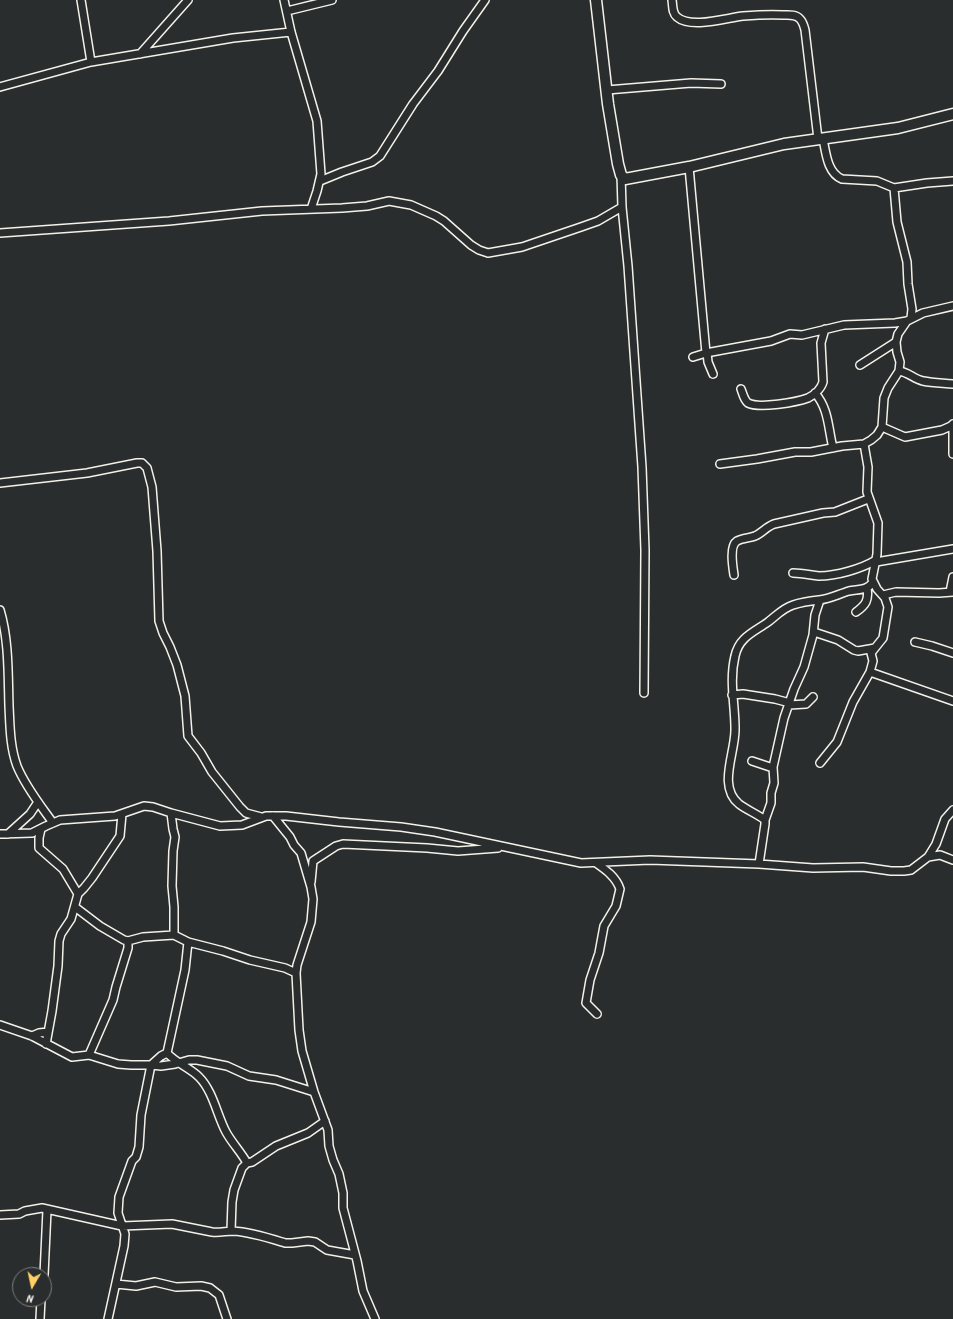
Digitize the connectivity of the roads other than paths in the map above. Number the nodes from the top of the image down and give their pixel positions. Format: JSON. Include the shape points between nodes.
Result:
{"nodes":[{"id":1,"x":81,"y":0,"type":"edge"},
{"id":2,"x":188,"y":0,"type":"edge"},
{"id":3,"x":284,"y":0,"type":"edge"},
{"id":4,"x":332,"y":0,"type":"edge"},
{"id":5,"x":485,"y":0,"type":"edge"},
{"id":6,"x":596,"y":0,"type":"edge"},
{"id":7,"x":672,"y":0,"type":"edge"},
{"id":8,"x":287,"y":11,"type":"junction"},
{"id":9,"x":292,"y":32,"type":"junction"},
{"id":10,"x":140,"y":54,"type":"junction"},
{"id":11,"x":91,"y":62,"type":"junction"},
{"id":12,"x":721,"y":84,"type":"dead end"},
{"id":13,"x":0,"y":87,"type":"edge"},
{"id":14,"x":606,"y":90,"type":"junction"},
{"id":15,"x":953,"y":114,"type":"edge"},
{"id":16,"x":820,"y":139,"type":"junction"},
{"id":17,"x":689,"y":167,"type":"junction"},
{"id":18,"x":621,"y":175,"type":"junction"},
{"id":19,"x":320,"y":181,"type":"junction"},
{"id":20,"x":953,"y":183,"type":"edge"},
{"id":21,"x":894,"y":188,"type":"junction"},
{"id":22,"x":622,"y":207,"type":"junction"},
{"id":23,"x":312,"y":209,"type":"junction"},
{"id":24,"x":0,"y":233,"type":"edge"},
{"id":25,"x":953,"y":306,"type":"edge"},
{"id":26,"x":909,"y":320,"type":"junction"},
{"id":27,"x":825,"y":329,"type":"junction"},
{"id":28,"x":896,"y":342,"type":"junction"},
{"id":29,"x":707,"y":353,"type":"junction"},
{"id":30,"x":693,"y":357,"type":"dead end"},
{"id":31,"x":860,"y":365,"type":"dead end"},
{"id":32,"x":899,"y":371,"type":"junction"},
{"id":33,"x":713,"y":374,"type":"dead end"},
{"id":34,"x":953,"y":384,"type":"edge"},
{"id":35,"x":741,"y":389,"type":"dead end"},
{"id":36,"x":815,"y":393,"type":"junction"},
{"id":37,"x":953,"y":424,"type":"edge"},
{"id":38,"x":882,"y":428,"type":"junction"},
{"id":39,"x":953,"y":431,"type":"edge"},
{"id":40,"x":864,"y":444,"type":"junction"},
{"id":41,"x":833,"y":448,"type":"junction"},
{"id":42,"x":953,"y":454,"type":"edge"},
{"id":43,"x":720,"y":464,"type":"dead end"},
{"id":44,"x":0,"y":483,"type":"edge"},
{"id":45,"x":868,"y":499,"type":"junction"},
{"id":46,"x":953,"y":548,"type":"edge"},
{"id":47,"x":876,"y":561,"type":"junction"},
{"id":48,"x":793,"y":573,"type":"dead end"},
{"id":49,"x":734,"y":575,"type":"dead end"},
{"id":50,"x":953,"y":578,"type":"edge"},
{"id":51,"x":873,"y":582,"type":"junction"},
{"id":52,"x":867,"y":588,"type":"junction"},
{"id":53,"x":952,"y":592,"type":"edge"},
{"id":54,"x":883,"y":595,"type":"junction"},
{"id":55,"x":820,"y":600,"type":"junction"},
{"id":56,"x":0,"y":610,"type":"edge"},
{"id":57,"x":856,"y":612,"type":"dead end"},
{"id":58,"x":814,"y":632,"type":"junction"},
{"id":59,"x":916,"y":642,"type":"dead end"},
{"id":60,"x":3,"y":645,"type":"edge"},
{"id":61,"x":875,"y":648,"type":"junction"},
{"id":62,"x":953,"y":653,"type":"edge"},
{"id":63,"x":870,"y":672,"type":"junction"},
{"id":64,"x":644,"y":693,"type":"dead end"},
{"id":65,"x":732,"y":695,"type":"junction"},
{"id":66,"x":813,"y":697,"type":"dead end"},
{"id":67,"x":953,"y":701,"type":"edge"},
{"id":68,"x":789,"y":704,"type":"junction"},
{"id":69,"x":752,"y":761,"type":"dead end"},
{"id":70,"x":820,"y":763,"type":"dead end"},
{"id":71,"x":773,"y":768,"type":"junction"},
{"id":72,"x":38,"y":802,"type":"junction"},
{"id":73,"x":953,"y":810,"type":"edge"},
{"id":74,"x":171,"y":813,"type":"junction"},
{"id":75,"x":122,"y":814,"type":"junction"},
{"id":76,"x":273,"y":816,"type":"junction"},
{"id":77,"x":261,"y":817,"type":"junction"},
{"id":78,"x":765,"y":820,"type":"junction"},
{"id":79,"x":53,"y":823,"type":"junction"},
{"id":80,"x":41,"y":829,"type":"junction"},
{"id":81,"x":0,"y":834,"type":"edge"},
{"id":82,"x":8,"y":834,"type":"junction"},
{"id":83,"x":507,"y":847,"type":"junction"},
{"id":84,"x":928,"y":857,"type":"junction"},
{"id":85,"x":953,"y":860,"type":"edge"},
{"id":86,"x":596,"y":863,"type":"junction"},
{"id":87,"x":759,"y":864,"type":"junction"},
{"id":88,"x":311,"y":887,"type":"junction"},
{"id":89,"x":78,"y":894,"type":"junction"},
{"id":90,"x":75,"y":907,"type":"junction"},
{"id":91,"x":174,"y":935,"type":"junction"},
{"id":92,"x":128,"y":941,"type":"junction"},
{"id":93,"x":188,"y":942,"type":"junction"},
{"id":94,"x":296,"y":973,"type":"junction"},
{"id":95,"x":596,"y":1014,"type":"dead end"},
{"id":96,"x":0,"y":1025,"type":"edge"},
{"id":97,"x":48,"y":1032,"type":"junction"},
{"id":98,"x":32,"y":1036,"type":"junction"},
{"id":99,"x":46,"y":1044,"type":"junction"},
{"id":100,"x":167,"y":1053,"type":"junction"},
{"id":101,"x":89,"y":1055,"type":"junction"},
{"id":102,"x":180,"y":1063,"type":"junction"},
{"id":103,"x":151,"y":1065,"type":"junction"},
{"id":104,"x":314,"y":1092,"type":"junction"},
{"id":105,"x":325,"y":1121,"type":"junction"},
{"id":106,"x":247,"y":1163,"type":"junction"},
{"id":107,"x":47,"y":1210,"type":"junction"},
{"id":108,"x":0,"y":1215,"type":"edge"},
{"id":109,"x":122,"y":1226,"type":"junction"},
{"id":110,"x":232,"y":1231,"type":"junction"},
{"id":111,"x":355,"y":1255,"type":"junction"},
{"id":112,"x":44,"y":1267,"type":"edge"},
{"id":113,"x":116,"y":1284,"type":"junction"},
{"id":114,"x":41,"y":1307,"type":"edge"},
{"id":115,"x":40,"y":1319,"type":"edge"},
{"id":116,"x":108,"y":1319,"type":"edge"},
{"id":117,"x":227,"y":1319,"type":"edge"},
{"id":118,"x":375,"y":1319,"type":"edge"}],
"edges":[{"from":1,"to":11,"type":"street"},
{"from":2,"to":10,"type":"street"},
{"from":3,"to":8,"type":"street"},
{"from":4,"to":8,"type":"street"},
{"from":5,"to":19,"type":"street","via":[[380,156],[372,162]]},
{"from":6,"to":14,"type":"street"},
{"from":7,"to":16,"type":"street","via":[[676,17],[690,22],[754,15],[799,18],[805,30]]},
{"from":8,"to":9,"type":"street"},
{"from":9,"to":10,"type":"street","via":[[227,39]]},
{"from":9,"to":19,"type":"street","via":[[317,121]]},
{"from":10,"to":11,"type":"street"},
{"from":11,"to":13,"type":"street"},
{"from":12,"to":14,"type":"street","via":[[691,83]]},
{"from":14,"to":18,"type":"street"},
{"from":15,"to":16,"type":"street","via":[[898,128]]},
{"from":16,"to":17,"type":"street","via":[[784,144]]},
{"from":16,"to":21,"type":"street","via":[[832,170],[838,177],[877,181]]},
{"from":17,"to":18,"type":"street","via":[[628,179]]},
{"from":17,"to":29,"type":"street"},
{"from":18,"to":22,"type":"street"},
{"from":19,"to":23,"type":"street"},
{"from":20,"to":21,"type":"street","via":[[927,183]]},
{"from":21,"to":26,"type":"street","via":[[897,222],[907,262],[912,309]]},
{"from":22,"to":23,"type":"street","via":[[598,221],[581,227],[522,247],[488,253],[471,245],[444,221],[406,204],[389,202]]},
{"from":22,"to":64,"type":"street","via":[[642,467],[645,550]]},
{"from":23,"to":24,"type":"street"},
{"from":25,"to":26,"type":"street","via":[[923,313]]},
{"from":26,"to":27,"type":"street"},
{"from":26,"to":28,"type":"street","via":[[898,334]]},
{"from":27,"to":29,"type":"street","via":[[802,335],[790,334],[771,341]]},
{"from":27,"to":36,"type":"street","via":[[821,343],[823,382]]},
{"from":28,"to":31,"type":"street"},
{"from":28,"to":32,"type":"street"},
{"from":29,"to":30,"type":"street"},
{"from":29,"to":33,"type":"street"},
{"from":32,"to":34,"type":"street","via":[[925,382]]},
{"from":32,"to":38,"type":"street","via":[[884,398]]},
{"from":35,"to":36,"type":"street","via":[[744,399],[761,405],[795,401],[808,398]]},
{"from":36,"to":41,"type":"street","via":[[820,398],[828,417]]},
{"from":37,"to":38,"type":"street","via":[[942,430],[905,437]]},
{"from":38,"to":40,"type":"street"},
{"from":39,"to":42,"type":"street"},
{"from":40,"to":41,"type":"street"},
{"from":40,"to":45,"type":"street","via":[[868,467]]},
{"from":41,"to":43,"type":"street"},
{"from":44,"to":77,"type":"street","via":[[87,474],[137,463],[142,463],[147,468],[152,488],[157,551],[159,621],[182,684],[188,736],[240,807],[246,813]]},
{"from":45,"to":47,"type":"street","via":[[878,523]]},
{"from":45,"to":49,"type":"street","via":[[836,512],[774,524],[760,534],[737,541],[732,560]]},
{"from":46,"to":47,"type":"street"},
{"from":47,"to":48,"type":"street","via":[[836,574],[821,576]]},
{"from":47,"to":51,"type":"street"},
{"from":50,"to":53,"type":"street"},
{"from":51,"to":52,"type":"street"},
{"from":51,"to":54,"type":"street"},
{"from":52,"to":55,"type":"street"},
{"from":52,"to":57,"type":"street","via":[[867,602]]},
{"from":53,"to":54,"type":"street","via":[[896,592]]},
{"from":54,"to":61,"type":"street","via":[[888,604],[887,617],[883,638]]},
{"from":55,"to":58,"type":"street","via":[[815,615]]},
{"from":55,"to":65,"type":"street","via":[[791,605],[746,637],[739,645],[735,656]]},
{"from":56,"to":60,"type":"street"},
{"from":58,"to":61,"type":"street","via":[[838,640],[854,650]]},
{"from":58,"to":68,"type":"street","via":[[802,674]]},
{"from":59,"to":62,"type":"street"},
{"from":60,"to":72,"type":"street","via":[[12,743],[18,767]]},
{"from":61,"to":63,"type":"street","via":[[871,654],[873,661]]},
{"from":63,"to":67,"type":"street"},
{"from":63,"to":70,"type":"street","via":[[853,702],[837,742]]},
{"from":65,"to":68,"type":"street","via":[[743,694],[775,699]]},
{"from":65,"to":78,"type":"street","via":[[736,730],[728,782],[733,797]]},
{"from":66,"to":68,"type":"street","via":[[806,704]]},
{"from":68,"to":71,"type":"street"},
{"from":69,"to":71,"type":"street"},
{"from":71,"to":78,"type":"street","via":[[771,803]]},
{"from":72,"to":79,"type":"street"},
{"from":72,"to":82,"type":"street","via":[[30,814]]},
{"from":73,"to":84,"type":"street","via":[[945,819]]},
{"from":74,"to":75,"type":"street","via":[[144,806]]},
{"from":74,"to":77,"type":"street","via":[[212,825],[232,827],[246,825]]},
{"from":74,"to":91,"type":"street","via":[[175,838],[172,886]]},
{"from":75,"to":79,"type":"street"},
{"from":75,"to":89,"type":"street","via":[[120,836]]},
{"from":76,"to":77,"type":"street"},
{"from":76,"to":83,"type":"street","via":[[401,827]]},
{"from":76,"to":88,"type":"street","via":[[300,853]]},
{"from":78,"to":87,"type":"street"},
{"from":79,"to":80,"type":"street"},
{"from":80,"to":82,"type":"street","via":[[29,834]]},
{"from":80,"to":89,"type":"street","via":[[39,848],[63,869]]},
{"from":81,"to":82,"type":"street"},
{"from":83,"to":86,"type":"street","via":[[569,861]]},
{"from":83,"to":88,"type":"street","via":[[458,851],[353,844],[336,846],[313,861]]},
{"from":84,"to":85,"type":"street","via":[[940,855]]},
{"from":84,"to":87,"type":"street","via":[[911,870],[904,871],[863,867],[813,868]]},
{"from":86,"to":87,"type":"street","via":[[650,860]]},
{"from":86,"to":95,"type":"street","via":[[611,874],[620,889],[616,906],[604,926],[587,993],[586,1003]]},
{"from":88,"to":94,"type":"street","via":[[311,922]]},
{"from":89,"to":90,"type":"street"},
{"from":90,"to":92,"type":"street","via":[[104,929]]},
{"from":90,"to":97,"type":"street","via":[[59,941],[58,966]]},
{"from":91,"to":92,"type":"street"},
{"from":91,"to":93,"type":"street"},
{"from":92,"to":101,"type":"street","via":[[113,1000]]},
{"from":93,"to":94,"type":"street"},
{"from":93,"to":100,"type":"street","via":[[185,970]]},
{"from":94,"to":104,"type":"street","via":[[302,1051]]},
{"from":96,"to":98,"type":"street"},
{"from":97,"to":98,"type":"street"},
{"from":97,"to":99,"type":"street"},
{"from":98,"to":99,"type":"street"},
{"from":99,"to":101,"type":"street","via":[[72,1057]]},
{"from":100,"to":102,"type":"street"},
{"from":100,"to":103,"type":"street"},
{"from":101,"to":103,"type":"street","via":[[124,1065]]},
{"from":102,"to":103,"type":"street"},
{"from":102,"to":104,"type":"street","via":[[197,1060],[227,1066],[249,1076],[276,1080]]},
{"from":102,"to":106,"type":"street","via":[[200,1078],[213,1099],[227,1134]]},
{"from":103,"to":109,"type":"street","via":[[141,1115],[139,1147],[119,1198],[118,1213]]},
{"from":104,"to":105,"type":"street"},
{"from":105,"to":106,"type":"street","via":[[308,1133],[283,1142]]},
{"from":105,"to":111,"type":"street","via":[[333,1160],[341,1181],[342,1208]]},
{"from":106,"to":110,"type":"street","via":[[239,1173],[234,1190]]},
{"from":107,"to":108,"type":"street","via":[[37,1208],[19,1214]]},
{"from":107,"to":109,"type":"street"},
{"from":107,"to":112,"type":"street"},
{"from":109,"to":110,"type":"street","via":[[172,1224],[212,1232]]},
{"from":109,"to":113,"type":"street","via":[[125,1234],[124,1246]]},
{"from":110,"to":111,"type":"street","via":[[286,1243],[315,1242],[327,1250]]},
{"from":111,"to":118,"type":"street","via":[[363,1291]]},
{"from":113,"to":116,"type":"street"},
{"from":113,"to":117,"type":"street","via":[[136,1286],[155,1282],[176,1288],[210,1288],[219,1295]]},
{"from":114,"to":115,"type":"street"}]}
